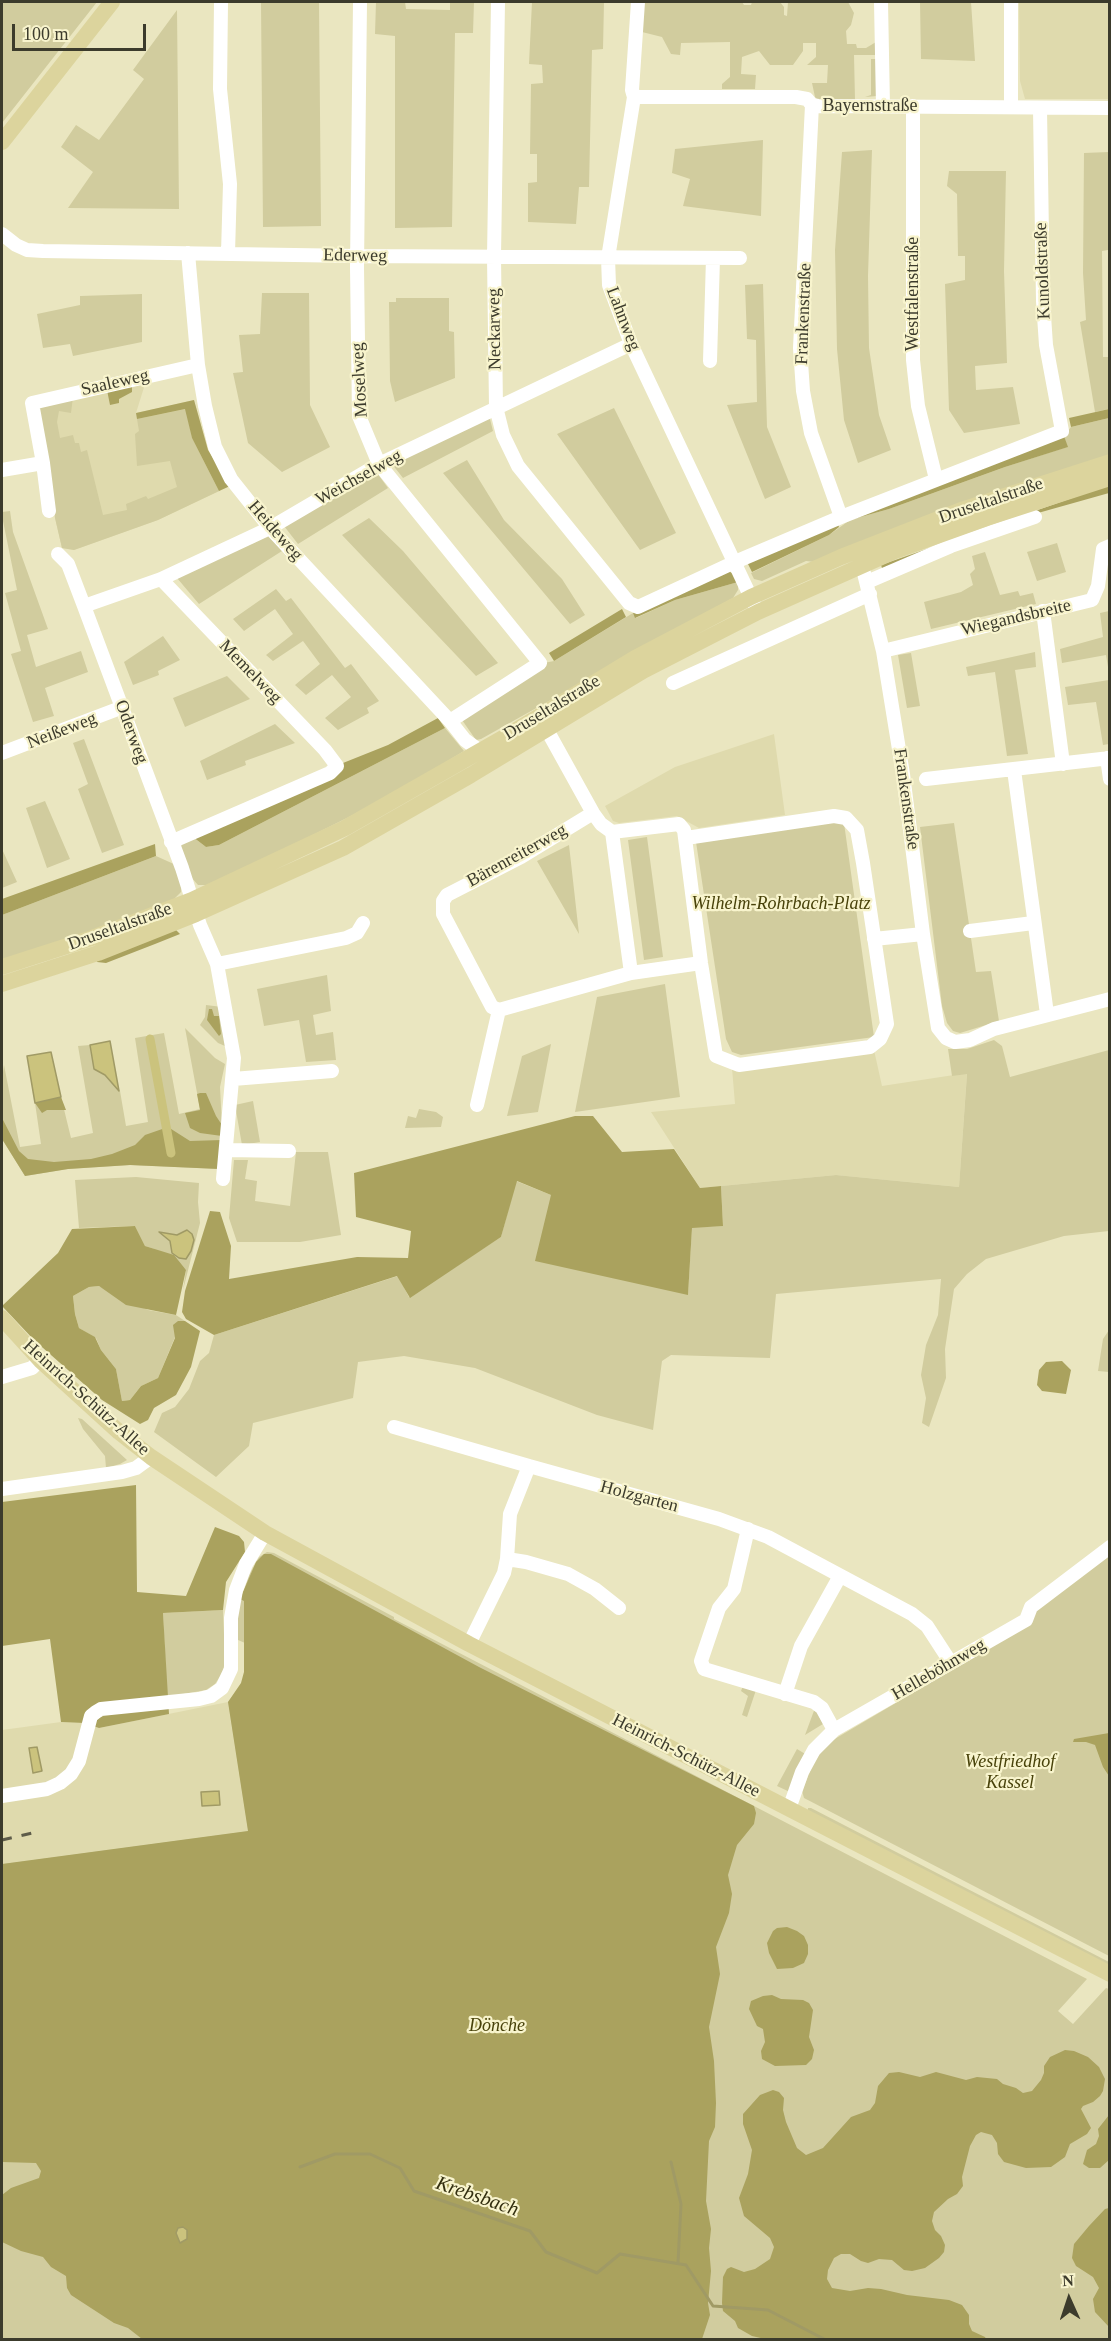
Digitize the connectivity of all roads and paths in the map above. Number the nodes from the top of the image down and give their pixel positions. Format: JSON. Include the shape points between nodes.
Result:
{"nodes":[{"id":1,"x":112,"y":2,"type":"edge"},
{"id":2,"x":221,"y":2,"type":"edge"},
{"id":3,"x":360,"y":2,"type":"edge"},
{"id":4,"x":498,"y":2,"type":"edge"},
{"id":5,"x":638,"y":2,"type":"edge"},
{"id":6,"x":881,"y":2,"type":"edge"},
{"id":7,"x":1011,"y":2,"type":"edge"},
{"id":8,"x":634,"y":98,"type":"junction"},
{"id":9,"x":812,"y":105,"type":"junction"},
{"id":10,"x":884,"y":106,"type":"junction"},
{"id":11,"x":913,"y":106,"type":"junction"},
{"id":12,"x":1011,"y":108,"type":"junction"},
{"id":13,"x":1110,"y":108,"type":"edge"},
{"id":14,"x":1040,"y":109,"type":"junction"},
{"id":15,"x":2,"y":142,"type":"edge"},
{"id":16,"x":2,"y":234,"type":"edge"},
{"id":17,"x":188,"y":253,"type":"junction"},
{"id":18,"x":228,"y":253,"type":"junction"},
{"id":19,"x":357,"y":256,"type":"junction"},
{"id":20,"x":494,"y":257,"type":"junction"},
{"id":21,"x":608,"y":258,"type":"junction"},
{"id":22,"x":713,"y":258,"type":"junction"},
{"id":23,"x":740,"y":258,"type":"dead end"},
{"id":24,"x":631,"y":344,"type":"junction"},
{"id":25,"x":710,"y":361,"type":"dead end"},
{"id":26,"x":198,"y":365,"type":"junction"},
{"id":27,"x":496,"y":407,"type":"junction"},
{"id":28,"x":44,"y":462,"type":"junction"},
{"id":29,"x":1110,"y":462,"type":"edge"},
{"id":30,"x":379,"y":464,"type":"junction"},
{"id":31,"x":2,"y":470,"type":"edge"},
{"id":32,"x":1110,"y":478,"type":"edge"},
{"id":33,"x":936,"y":479,"type":"junction"},
{"id":34,"x":49,"y":511,"type":"dead end"},
{"id":35,"x":1035,"y":516,"type":"dead end"},
{"id":36,"x":841,"y":517,"type":"junction"},
{"id":37,"x":270,"y":528,"type":"junction"},
{"id":38,"x":1110,"y":546,"type":"edge"},
{"id":39,"x":58,"y":554,"type":"dead end"},
{"id":40,"x":860,"y":557,"type":"junction"},
{"id":41,"x":735,"y":562,"type":"junction"},
{"id":42,"x":161,"y":579,"type":"junction"},
{"id":43,"x":869,"y":588,"type":"junction"},
{"id":44,"x":755,"y":604,"type":"junction"},
{"id":45,"x":84,"y":606,"type":"junction"},
{"id":46,"x":1043,"y":611,"type":"junction"},
{"id":47,"x":883,"y":651,"type":"junction"},
{"id":48,"x":673,"y":683,"type":"dead end"},
{"id":49,"x":123,"y":707,"type":"junction"},
{"id":50,"x":450,"y":721,"type":"junction"},
{"id":51,"x":542,"y":723,"type":"junction"},
{"id":52,"x":480,"y":751,"type":"junction"},
{"id":53,"x":2,"y":753,"type":"edge"},
{"id":54,"x":1108,"y":758,"type":"edge"},
{"id":55,"x":1063,"y":764,"type":"junction"},
{"id":56,"x":1014,"y":770,"type":"junction"},
{"id":57,"x":1110,"y":779,"type":"edge"},
{"id":58,"x":926,"y":780,"type":"dead end"},
{"id":59,"x":593,"y":813,"type":"junction"},
{"id":60,"x":612,"y":832,"type":"junction"},
{"id":61,"x":686,"y":837,"type":"junction"},
{"id":62,"x":171,"y":842,"type":"junction"},
{"id":63,"x":194,"y":907,"type":"junction"},
{"id":64,"x":1034,"y":923,"type":"junction"},
{"id":65,"x":363,"y":924,"type":"dead end"},
{"id":66,"x":970,"y":931,"type":"dead end"},
{"id":67,"x":923,"y":934,"type":"junction"},
{"id":68,"x":874,"y":939,"type":"junction"},
{"id":69,"x":701,"y":963,"type":"junction"},
{"id":70,"x":217,"y":964,"type":"junction"},
{"id":71,"x":2,"y":968,"type":"edge"},
{"id":72,"x":631,"y":974,"type":"junction"},
{"id":73,"x":2,"y":984,"type":"edge"},
{"id":74,"x":1110,"y":999,"type":"edge"},
{"id":75,"x":499,"y":1010,"type":"junction"},
{"id":76,"x":1047,"y":1014,"type":"junction"},
{"id":77,"x":332,"y":1071,"type":"dead end"},
{"id":78,"x":233,"y":1079,"type":"junction"},
{"id":79,"x":477,"y":1105,"type":"dead end"},
{"id":80,"x":227,"y":1150,"type":"junction"},
{"id":81,"x":289,"y":1151,"type":"dead end"},
{"id":82,"x":223,"y":1179,"type":"dead end"},
{"id":83,"x":2,"y":1318,"type":"edge"},
{"id":84,"x":40,"y":1360,"type":"junction"},
{"id":85,"x":2,"y":1377,"type":"edge"},
{"id":86,"x":403,"y":1426,"type":"dead end"},
{"id":87,"x":151,"y":1457,"type":"junction"},
{"id":88,"x":529,"y":1466,"type":"junction"},
{"id":89,"x":2,"y":1489,"type":"edge"},
{"id":90,"x":748,"y":1529,"type":"junction"},
{"id":91,"x":264,"y":1533,"type":"junction"},
{"id":92,"x":1110,"y":1547,"type":"edge"},
{"id":93,"x":507,"y":1559,"type":"junction"},
{"id":94,"x":840,"y":1576,"type":"junction"},
{"id":95,"x":619,"y":1608,"type":"dead end"},
{"id":96,"x":469,"y":1644,"type":"junction"},
{"id":97,"x":951,"y":1663,"type":"junction"},
{"id":98,"x":785,"y":1694,"type":"junction"},
{"id":99,"x":834,"y":1730,"type":"junction"},
{"id":100,"x":2,"y":1796,"type":"edge"},
{"id":101,"x":789,"y":1809,"type":"junction"},
{"id":102,"x":1110,"y":1974,"type":"edge"}],
"edges":[{"from":1,"to":15,"type":"main road"},
{"from":2,"to":18,"type":"street","via":[[220,89],[230,184]]},
{"from":3,"to":19,"type":"street","name":"Moselweg"},
{"from":4,"to":20,"type":"street","name":"Neckarweg"},
{"from":5,"to":8,"type":"street","name":"Lahnweg"},
{"from":6,"to":10,"type":"street"},
{"from":7,"to":12,"type":"street"},
{"from":8,"to":9,"type":"street","name":"Bayernstraße","via":[[796,97],[807,99]]},
{"from":8,"to":21,"type":"street","name":"Lahnweg"},
{"from":9,"to":10,"type":"street","name":"Bayernstraße"},
{"from":9,"to":36,"type":"street","name":"Frankenstraße","via":[[800,348],[803,391],[811,433]]},
{"from":10,"to":11,"type":"street","name":"Bayernstraße"},
{"from":11,"to":12,"type":"street","name":"Bayernstraße"},
{"from":11,"to":33,"type":"street","name":"Westfalenstraße","via":[[913,360],[918,406]]},
{"from":12,"to":14,"type":"street","name":"Bayernstraße"},
{"from":13,"to":14,"type":"street","name":"Bayernstraße"},
{"from":14,"to":33,"type":"street","name":"Kunoldstraße","via":[[1046,345],[1062,431]]},
{"from":16,"to":17,"type":"street","name":"Ederweg","via":[[27,250]]},
{"from":17,"to":18,"type":"street","name":"Ederweg"},
{"from":17,"to":26,"type":"street","name":"Heideweg"},
{"from":18,"to":19,"type":"street","name":"Ederweg"},
{"from":19,"to":20,"type":"street","name":"Ederweg"},
{"from":19,"to":30,"type":"street","name":"Moselweg","via":[[358,416]]},
{"from":20,"to":21,"type":"street","name":"Ederweg"},
{"from":20,"to":27,"type":"street","name":"Neckarweg"},
{"from":21,"to":22,"type":"street","name":"Ederweg"},
{"from":21,"to":24,"type":"street","name":"Lahnweg","via":[[609,285]]},
{"from":22,"to":23,"type":"street","name":"Ederweg"},
{"from":22,"to":25,"type":"street"},
{"from":24,"to":27,"type":"street","name":"Weichselweg"},
{"from":24,"to":41,"type":"street","name":"Lahnweg"},
{"from":26,"to":28,"type":"street","name":"Saaleweg","via":[[32,403]]},
{"from":26,"to":37,"type":"street","name":"Heideweg","via":[[222,462]]},
{"from":27,"to":30,"type":"street","name":"Weichselweg"},
{"from":27,"to":41,"type":"street","name":"Neckarweg","via":[[503,435],[518,466],[629,603],[638,607]]},
{"from":28,"to":31,"type":"street"},
{"from":28,"to":34,"type":"street"},
{"from":29,"to":40,"type":"main road","name":"Druseltalstraße","via":[[964,509]]},
{"from":30,"to":37,"type":"street","name":"Weichselweg"},
{"from":30,"to":50,"type":"street","name":"Moselweg","via":[[540,663]]},
{"from":32,"to":40,"type":"main road","name":"Druseltalstraße"},
{"from":33,"to":36,"type":"street"},
{"from":35,"to":43,"type":"street","name":"Druseltalstraße","via":[[951,546]]},
{"from":36,"to":41,"type":"street"},
{"from":37,"to":42,"type":"street","name":"Weichselweg"},
{"from":37,"to":50,"type":"street","name":"Heideweg"},
{"from":38,"to":46,"type":"street","name":"Wiegandsbreite","via":[[1103,549],[1092,600]]},
{"from":39,"to":45,"type":"street","name":"Oderweg","via":[[68,564]]},
{"from":40,"to":43,"type":"street","name":"Frankenstraße"},
{"from":40,"to":44,"type":"main road","name":"Druseltalstraße"},
{"from":41,"to":44,"type":"street","name":"Lahnweg"},
{"from":42,"to":45,"type":"street","name":"Weichselweg"},
{"from":42,"to":62,"type":"street","name":"Memelweg","via":[[337,766],[330,773]]},
{"from":43,"to":47,"type":"street","name":"Frankenstraße"},
{"from":43,"to":48,"type":"street","name":"Druseltalstraße"},
{"from":44,"to":51,"type":"main road","name":"Druseltalstraße","via":[[643,671]]},
{"from":45,"to":49,"type":"street","name":"Oderweg"},
{"from":46,"to":47,"type":"street","name":"Wiegandsbreite"},
{"from":46,"to":55,"type":"street"},
{"from":47,"to":67,"type":"street","name":"Frankenstraße"},
{"from":49,"to":53,"type":"street","name":"Neißeweg"},
{"from":49,"to":62,"type":"street","name":"Oderweg"},
{"from":50,"to":52,"type":"street","name":"Heideweg"},
{"from":51,"to":52,"type":"main road","name":"Druseltalstraße"},
{"from":51,"to":59,"type":"street"},
{"from":51,"to":63,"type":"main road","name":"Druseltalstraße","via":[[471,775],[343,849]]},
{"from":52,"to":63,"type":"main road","name":"Druseltalstraße"},
{"from":54,"to":55,"type":"street"},
{"from":54,"to":57,"type":"street"},
{"from":55,"to":56,"type":"street"},
{"from":56,"to":58,"type":"street"},
{"from":56,"to":64,"type":"street"},
{"from":59,"to":60,"type":"street"},
{"from":59,"to":75,"type":"street","name":"Bärenreiterweg","via":[[521,857],[447,895],[443,901],[443,914],[492,1007]]},
{"from":60,"to":61,"type":"street","via":[[679,824]]},
{"from":60,"to":72,"type":"street"},
{"from":61,"to":68,"type":"street","via":[[834,816],[846,818],[857,830]]},
{"from":61,"to":69,"type":"street"},
{"from":62,"to":63,"type":"street","name":"Oderweg"},
{"from":63,"to":70,"type":"street","name":"Oderweg"},
{"from":63,"to":71,"type":"main road","name":"Druseltalstraße"},
{"from":63,"to":73,"type":"main road","name":"Druseltalstraße","via":[[98,953]]},
{"from":64,"to":66,"type":"street"},
{"from":64,"to":76,"type":"street"},
{"from":65,"to":70,"type":"street","via":[[357,933],[346,938]]},
{"from":67,"to":68,"type":"street"},
{"from":67,"to":76,"type":"street","name":"Frankenstraße","via":[[938,1028],[946,1038],[955,1042],[970,1040]]},
{"from":68,"to":69,"type":"street","via":[[886,1024],[880,1039],[870,1047],[739,1065],[716,1056]]},
{"from":69,"to":72,"type":"street"},
{"from":70,"to":78,"type":"street","name":"Oderweg","via":[[234,1058]]},
{"from":72,"to":75,"type":"street"},
{"from":74,"to":76,"type":"street"},
{"from":75,"to":79,"type":"street"},
{"from":77,"to":78,"type":"street"},
{"from":78,"to":80,"type":"street","name":"Oderweg"},
{"from":80,"to":81,"type":"street"},
{"from":80,"to":82,"type":"street","name":"Oderweg"},
{"from":83,"to":84,"type":"main road","name":"Heinrich-Schütz-Allee"},
{"from":84,"to":85,"type":"street","via":[[32,1368]]},
{"from":84,"to":87,"type":"main road","name":"Heinrich-Schütz-Allee"},
{"from":86,"to":88,"type":"street","name":"Holzgarten"},
{"from":87,"to":89,"type":"street","via":[[122,1472]]},
{"from":87,"to":91,"type":"main road","name":"Heinrich-Schütz-Allee"},
{"from":88,"to":90,"type":"street","name":"Holzgarten"},
{"from":88,"to":93,"type":"street","via":[[510,1514]]},
{"from":90,"to":94,"type":"street","name":"Holzgarten"},
{"from":90,"to":98,"type":"street","via":[[734,1588],[719,1608],[701,1661],[704,1669]]},
{"from":91,"to":96,"type":"main road","name":"Heinrich-Schütz-Allee"},
{"from":91,"to":100,"type":"street","via":[[236,1590],[231,1618],[231,1669],[222,1688],[199,1699],[101,1709],[91,1716],[79,1761],[60,1783]]},
{"from":92,"to":97,"type":"street","name":"Helleböhnweg","via":[[1031,1607],[1026,1620]]},
{"from":93,"to":95,"type":"street","via":[[568,1574]]},
{"from":93,"to":96,"type":"street"},
{"from":94,"to":97,"type":"street","name":"Holzgarten","via":[[912,1614],[927,1626]]},
{"from":94,"to":98,"type":"street","via":[[801,1646]]},
{"from":96,"to":101,"type":"main road","name":"Heinrich-Schütz-Allee"},
{"from":97,"to":99,"type":"street","name":"Helleböhnweg"},
{"from":98,"to":99,"type":"street","via":[[814,1702],[822,1708]]},
{"from":99,"to":101,"type":"street","name":"Helleböhnweg","via":[[814,1750]]},
{"from":101,"to":102,"type":"main road","name":"Heinrich-Schütz-Allee"}]}
